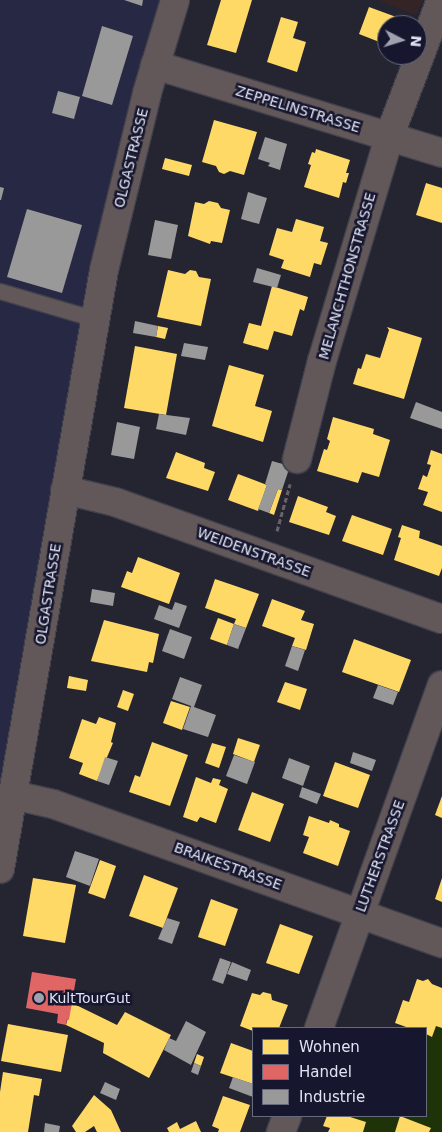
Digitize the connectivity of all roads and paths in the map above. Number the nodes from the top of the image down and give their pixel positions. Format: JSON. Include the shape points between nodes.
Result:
{"nodes":[{"id":1,"x":175,"y":0,"type":"edge"},
{"id":2,"x":441,"y":0,"type":"edge"},
{"id":3,"x":155,"y":65,"type":"junction"},
{"id":4,"x":389,"y":137,"type":"junction"},
{"id":5,"x":442,"y":152,"type":"edge"},
{"id":6,"x":0,"y":291,"type":"edge"},
{"id":7,"x":95,"y":319,"type":"junction"},
{"id":8,"x":297,"y":459,"type":"joint"},
{"id":9,"x":65,"y":490,"type":"junction"},
{"id":10,"x":269,"y":557,"type":"junction"},
{"id":11,"x":442,"y":619,"type":"edge"},
{"id":12,"x":442,"y":685,"type":"edge"},
{"id":13,"x":13,"y":795,"type":"junction"},
{"id":14,"x":0,"y":869,"type":"edge"},
{"id":15,"x":360,"y":913,"type":"junction"},
{"id":16,"x":442,"y":943,"type":"edge"},
{"id":17,"x":319,"y":1027,"type":"edge"},
{"id":18,"x":287,"y":1117,"type":"edge"},
{"id":19,"x":281,"y":1132,"type":"edge"}],
"edges":[{"from":1,"to":3,"type":"street","name":"OLGASTRASSE"},
{"from":2,"to":4,"type":"street","name":"MELANCHTHONSTRASSE"},
{"from":3,"to":4,"type":"street","name":"ZEPPELINSTRASSE"},
{"from":3,"to":7,"type":"street","name":"OLGASTRASSE","via":[[121,198]]},
{"from":4,"to":5,"type":"street","name":"ZEPPELINSTRASSE"},
{"from":4,"to":8,"type":"street","name":"MELANCHTHONSTRASSE","via":[[322,361]]},
{"from":6,"to":7,"type":"lane"},
{"from":7,"to":9,"type":"street","name":"OLGASTRASSE"},
{"from":8,"to":10,"type":"path"},
{"from":9,"to":10,"type":"street","name":"WEIDENSTRASSE","via":[[114,502]]},
{"from":9,"to":13,"type":"street","name":"OLGASTRASSE"},
{"from":10,"to":11,"type":"street","name":"WEIDENSTRASSE"},
{"from":12,"to":15,"type":"street","name":"LUTHERSTRASSE"},
{"from":13,"to":14,"type":"street","name":"OLGASTRASSE"},
{"from":13,"to":15,"type":"street","name":"BRAIKESTRASSE","via":[[53,804]]},
{"from":15,"to":16,"type":"street","name":"BRAIKESTRASSE"},
{"from":15,"to":17,"type":"street","name":"LUTHERSTRASSE"},
{"from":18,"to":19,"type":"street"}]}
